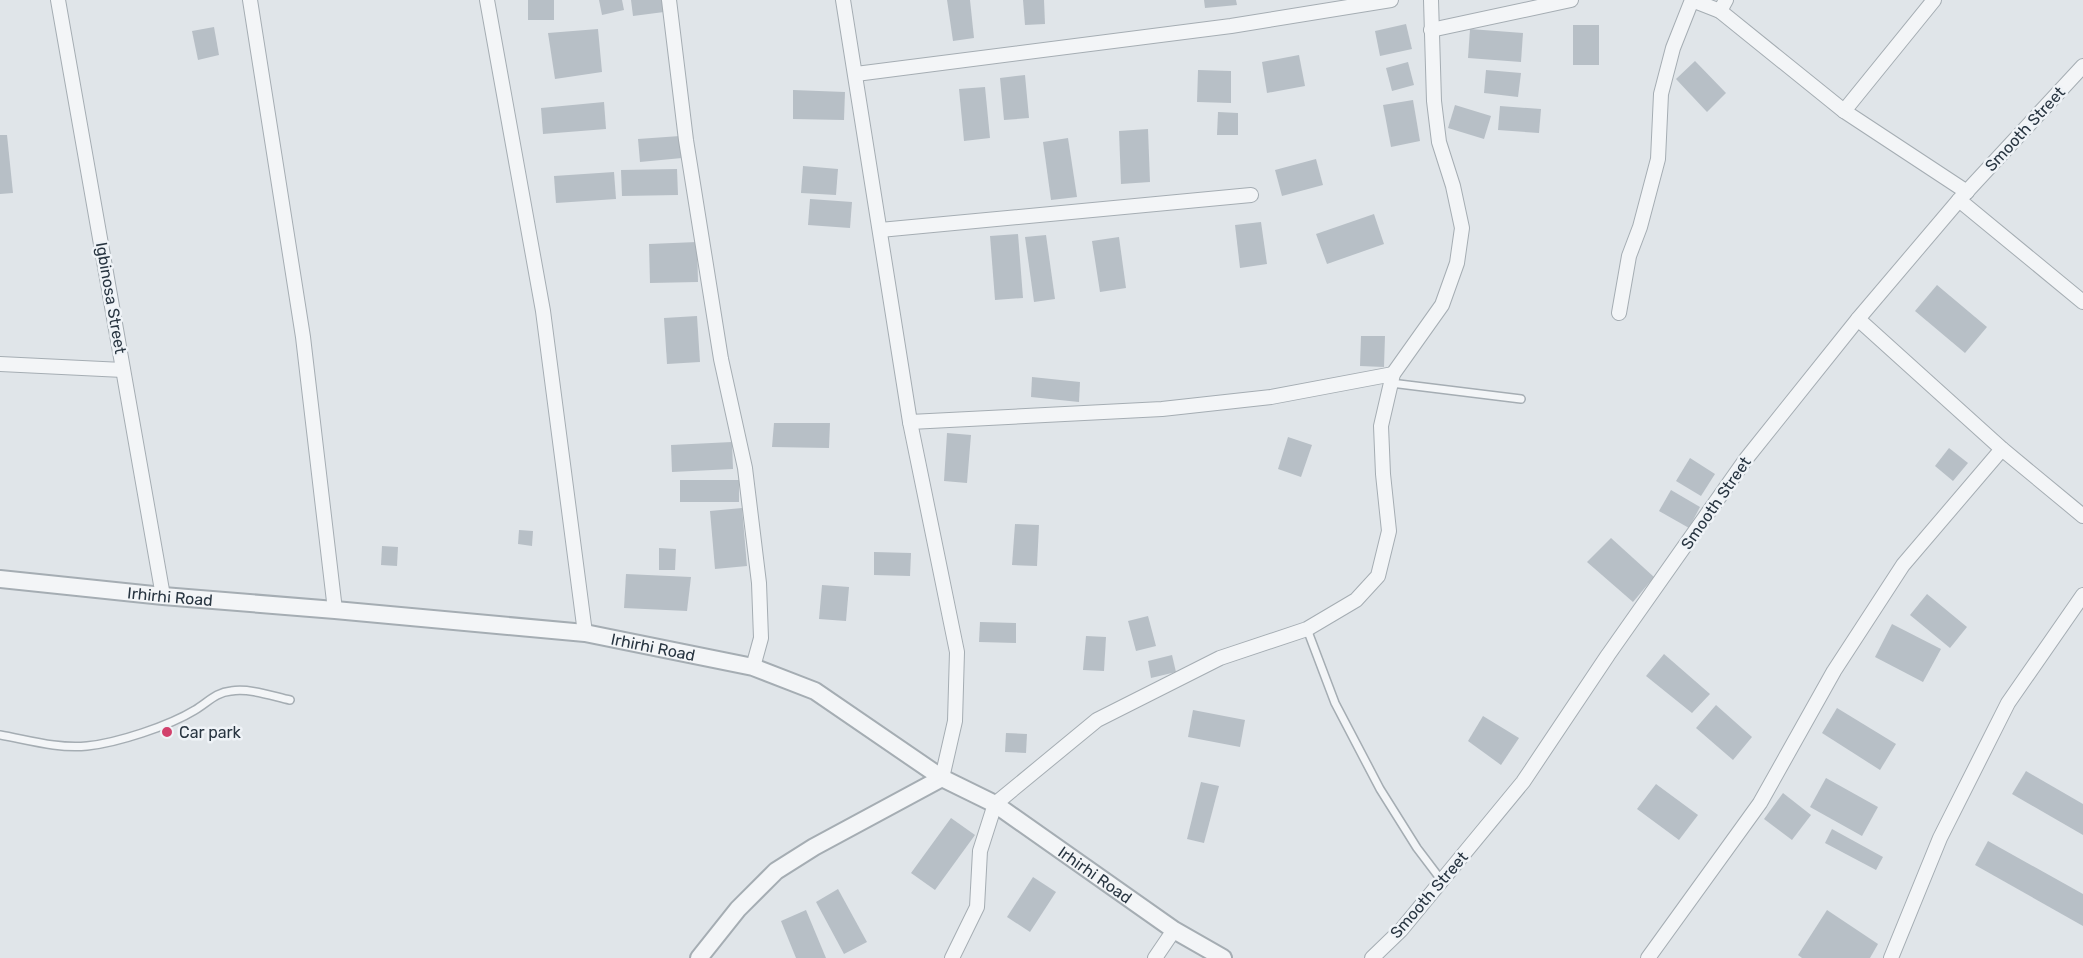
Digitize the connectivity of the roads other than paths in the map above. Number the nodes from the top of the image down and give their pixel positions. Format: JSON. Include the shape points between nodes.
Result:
{"nodes":[{"id":1,"x":58,"y":0,"type":"edge"},
{"id":2,"x":250,"y":0,"type":"edge"},
{"id":3,"x":487,"y":0,"type":"edge"},
{"id":4,"x":669,"y":0,"type":"edge"},
{"id":5,"x":843,"y":0,"type":"edge"},
{"id":6,"x":1391,"y":0,"type":"edge"},
{"id":7,"x":1431,"y":0,"type":"edge"},
{"id":8,"x":1570,"y":0,"type":"edge"},
{"id":9,"x":1934,"y":0,"type":"edge"},
{"id":10,"x":1723,"y":5,"type":"edge"},
{"id":11,"x":1431,"y":30,"type":"junction"},
{"id":12,"x":2082,"y":70,"type":"edge"},
{"id":13,"x":856,"y":74,"type":"junction"},
{"id":14,"x":1844,"y":111,"type":"junction"},
{"id":15,"x":1251,"y":195,"type":"dead end"},
{"id":16,"x":1963,"y":196,"type":"junction"},
{"id":17,"x":880,"y":230,"type":"junction"},
{"id":18,"x":2083,"y":302,"type":"edge"},
{"id":19,"x":1619,"y":312,"type":"dead end"},
{"id":20,"x":1857,"y":319,"type":"junction"},
{"id":21,"x":0,"y":364,"type":"edge"},
{"id":22,"x":123,"y":370,"type":"junction"},
{"id":23,"x":1392,"y":378,"type":"junction"},
{"id":24,"x":1521,"y":399,"type":"dead end"},
{"id":25,"x":910,"y":422,"type":"junction"},
{"id":26,"x":2002,"y":449,"type":"junction"},
{"id":27,"x":2083,"y":516,"type":"edge"},
{"id":28,"x":0,"y":579,"type":"edge"},
{"id":29,"x":2083,"y":594,"type":"edge"},
{"id":30,"x":163,"y":596,"type":"junction"},
{"id":31,"x":335,"y":610,"type":"junction"},
{"id":32,"x":1307,"y":629,"type":"junction"},
{"id":33,"x":585,"y":633,"type":"junction"},
{"id":34,"x":753,"y":667,"type":"junction"},
{"id":35,"x":290,"y":700,"type":"dead end"},
{"id":36,"x":0,"y":735,"type":"edge"},
{"id":37,"x":942,"y":778,"type":"junction"},
{"id":38,"x":995,"y":804,"type":"junction"},
{"id":39,"x":1442,"y":881,"type":"junction"},
{"id":40,"x":1174,"y":930,"type":"junction"},
{"id":41,"x":699,"y":958,"type":"edge"},
{"id":42,"x":952,"y":958,"type":"edge"},
{"id":43,"x":1155,"y":958,"type":"edge"},
{"id":44,"x":1223,"y":958,"type":"edge"},
{"id":45,"x":1372,"y":958,"type":"edge"},
{"id":46,"x":1648,"y":958,"type":"edge"},
{"id":47,"x":1891,"y":958,"type":"edge"}],
"edges":[{"from":1,"to":22,"type":"street","name":"Igbinosa Street"},
{"from":2,"to":31,"type":"street","via":[[303,337]]},
{"from":3,"to":33,"type":"street","via":[[543,311]]},
{"from":4,"to":34,"type":"street","via":[[686,140],[721,359],[745,468],[760,605],[761,638]]},
{"from":5,"to":13,"type":"street"},
{"from":6,"to":13,"type":"street","via":[[1231,26]]},
{"from":7,"to":11,"type":"street"},
{"from":8,"to":11,"type":"street"},
{"from":9,"to":14,"type":"street"},
{"from":10,"to":14,"type":"street"},
{"from":10,"to":19,"type":"street","via":[[1692,0],[1673,48],[1661,94],[1658,159],[1629,256]]},
{"from":11,"to":23,"type":"street","via":[[1439,142],[1462,228],[1458,263],[1442,305]]},
{"from":12,"to":16,"type":"street","name":"Smooth Street"},
{"from":13,"to":17,"type":"street"},
{"from":14,"to":16,"type":"street"},
{"from":15,"to":17,"type":"street"},
{"from":16,"to":18,"type":"street"},
{"from":16,"to":20,"type":"street","name":"Smooth Street"},
{"from":17,"to":25,"type":"street"},
{"from":20,"to":26,"type":"street"},
{"from":20,"to":39,"type":"street","name":"Smooth Street","via":[[1746,459],[1524,782]]},
{"from":21,"to":22,"type":"street"},
{"from":22,"to":30,"type":"street","name":"Igbinosa Street"},
{"from":23,"to":24,"type":"lane"},
{"from":23,"to":25,"type":"street","via":[[1162,409]]},
{"from":23,"to":32,"type":"street","via":[[1381,426],[1389,531],[1378,576],[1356,600]]},
{"from":25,"to":37,"type":"street","via":[[957,652],[955,721]]},
{"from":26,"to":27,"type":"street"},
{"from":26,"to":46,"type":"street","via":[[1903,565],[1834,671],[1760,803]]},
{"from":28,"to":30,"type":"street","name":"Irhirhi Road"},
{"from":29,"to":47,"type":"street","via":[[2008,703],[1940,838]]},
{"from":30,"to":31,"type":"street","name":"Irhirhi Road"},
{"from":31,"to":33,"type":"street","name":"Irhirhi Road"},
{"from":32,"to":38,"type":"street","via":[[1220,658],[1097,720]]},
{"from":32,"to":39,"type":"lane","via":[[1335,703],[1380,789]]},
{"from":33,"to":34,"type":"street","name":"Irhirhi Road"},
{"from":34,"to":37,"type":"street","name":"Irhirhi Road","via":[[815,690]]},
{"from":35,"to":36,"type":"lane","via":[[243,690],[229,691],[171,722],[116,741],[87,746]]},
{"from":37,"to":38,"type":"street","name":"Irhirhi Road"},
{"from":37,"to":41,"type":"street","via":[[776,871],[738,909]]},
{"from":38,"to":40,"type":"street","name":"Irhirhi Road"},
{"from":38,"to":42,"type":"street","via":[[980,851],[976,907]]},
{"from":39,"to":45,"type":"street","name":"Smooth Street"},
{"from":40,"to":43,"type":"street"},
{"from":40,"to":44,"type":"street","name":"Irhirhi Road"}]}
